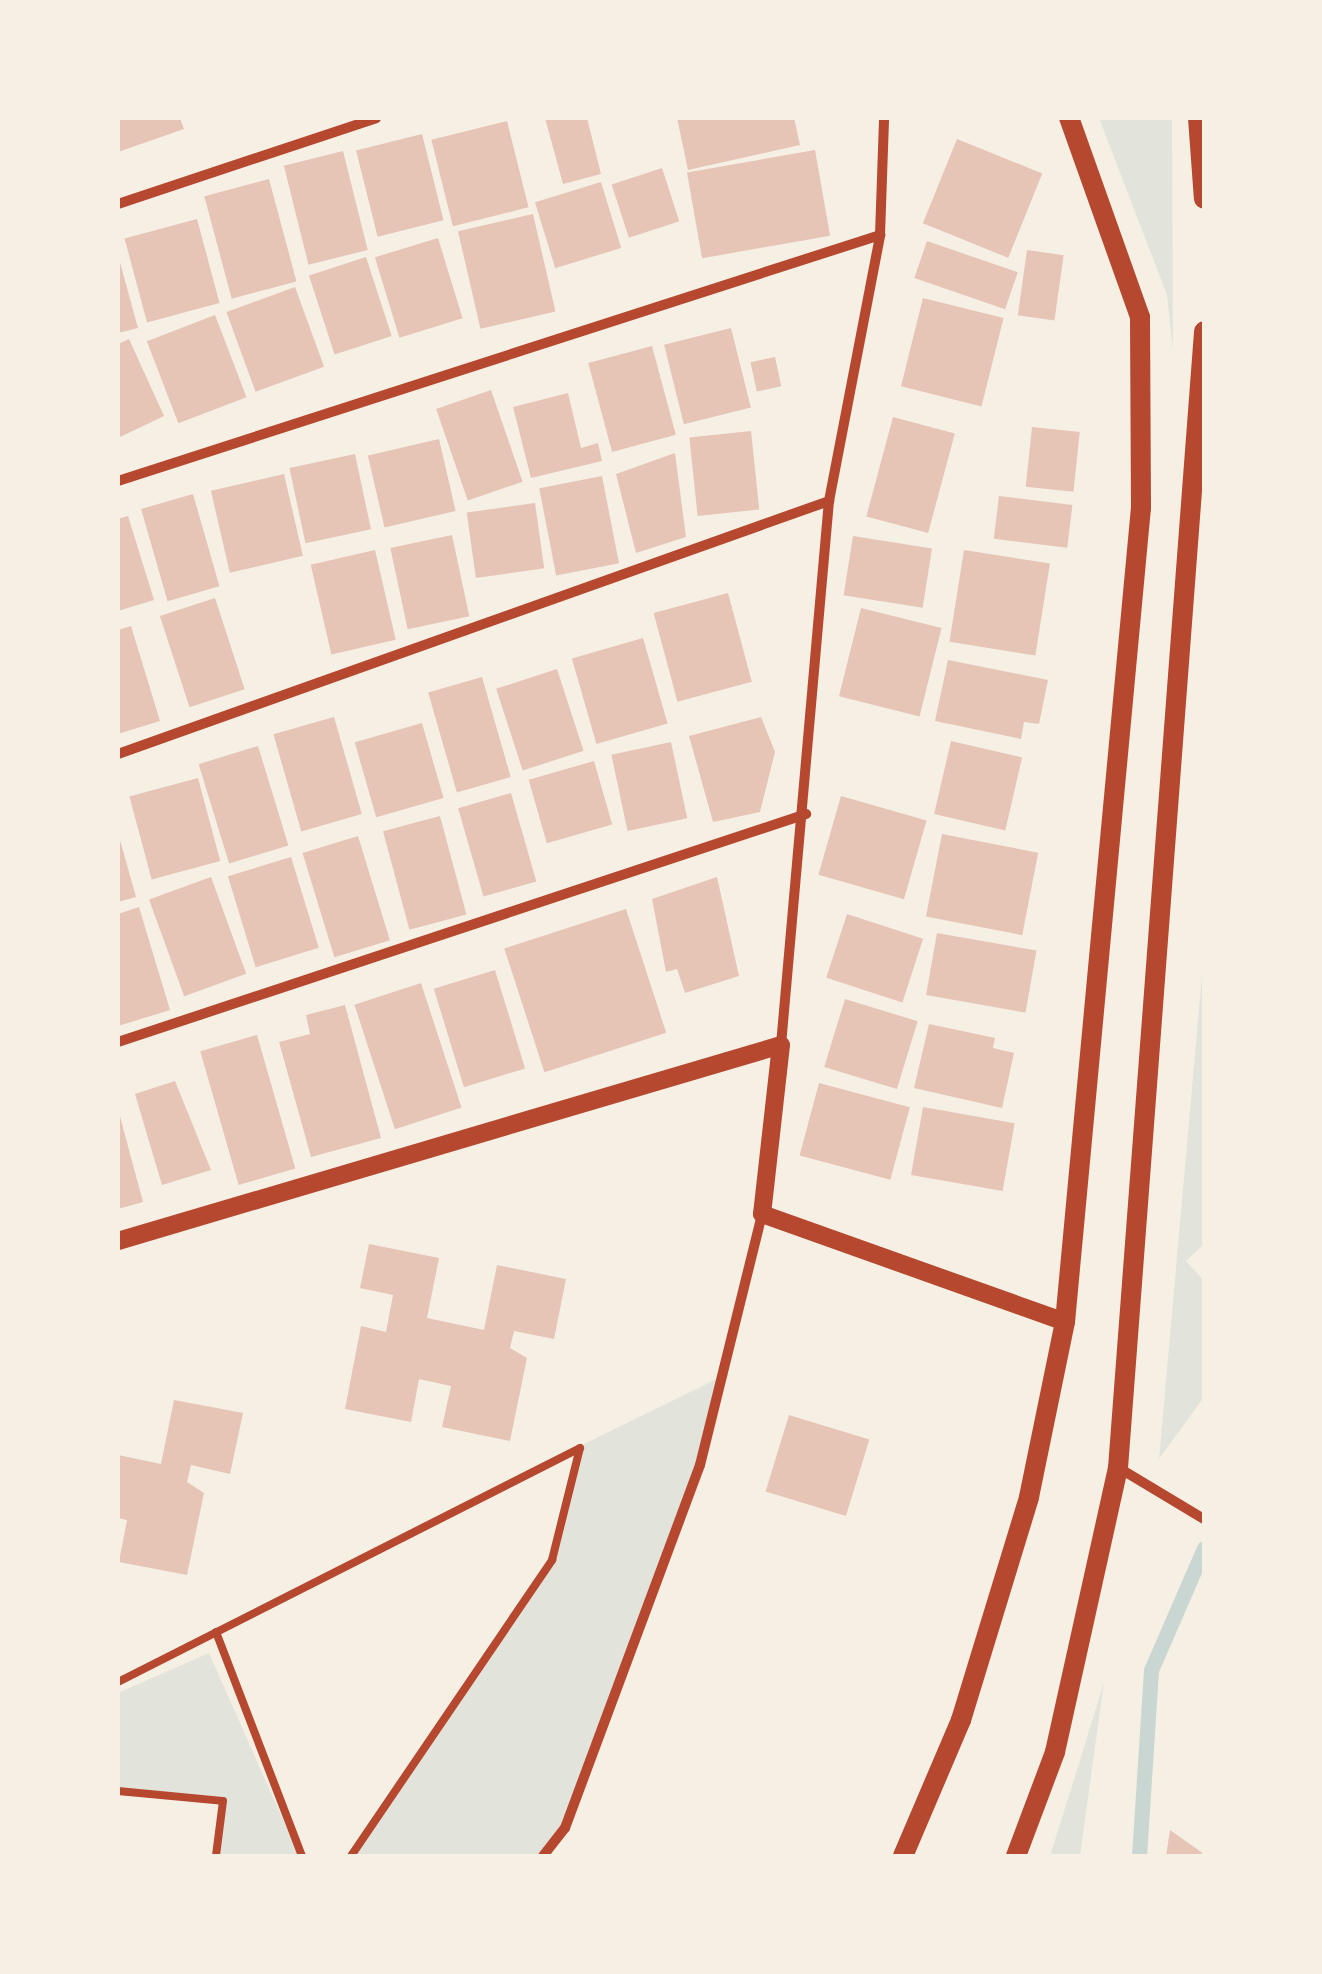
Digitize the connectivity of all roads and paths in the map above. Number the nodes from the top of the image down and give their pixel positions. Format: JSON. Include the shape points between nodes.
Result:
{"nodes":[{"id":1,"x":376,"y":118,"type":"edge"},
{"id":2,"x":884,"y":118,"type":"edge"},
{"id":3,"x":1069,"y":118,"type":"edge"},
{"id":4,"x":1198,"y":118,"type":"edge"},
{"id":5,"x":1204,"y":199,"type":"edge"},
{"id":6,"x":118,"y":204,"type":"edge"},
{"id":7,"x":880,"y":236,"type":"junction"},
{"id":8,"x":1204,"y":330,"type":"edge"},
{"id":9,"x":118,"y":480,"type":"edge"},
{"id":10,"x":829,"y":501,"type":"junction"},
{"id":11,"x":118,"y":754,"type":"edge"},
{"id":12,"x":806,"y":814,"type":"junction"},
{"id":13,"x":118,"y":1042,"type":"edge"},
{"id":14,"x":781,"y":1045,"type":"junction"},
{"id":15,"x":762,"y":1214,"type":"junction"},
{"id":16,"x":118,"y":1240,"type":"edge"},
{"id":17,"x":1065,"y":1322,"type":"junction"},
{"id":18,"x":1118,"y":1468,"type":"junction"},
{"id":19,"x":1204,"y":1519,"type":"edge"},
{"id":20,"x":216,"y":1632,"type":"junction"},
{"id":21,"x":118,"y":1682,"type":"edge"},
{"id":22,"x":118,"y":1792,"type":"edge"},
{"id":23,"x":216,"y":1856,"type":"edge"},
{"id":24,"x":302,"y":1856,"type":"edge"},
{"id":25,"x":351,"y":1856,"type":"edge"},
{"id":26,"x":543,"y":1856,"type":"edge"},
{"id":27,"x":903,"y":1856,"type":"edge"},
{"id":28,"x":1016,"y":1856,"type":"edge"}],
"edges":[{"from":1,"to":6,"type":"street"},
{"from":2,"to":7,"type":"street"},
{"from":3,"to":17,"type":"main road","via":[[1140,317],[1142,508]]},
{"from":4,"to":5,"type":"main road"},
{"from":7,"to":9,"type":"street"},
{"from":7,"to":10,"type":"street"},
{"from":8,"to":18,"type":"main road"},
{"from":10,"to":11,"type":"street"},
{"from":10,"to":12,"type":"street"},
{"from":12,"to":13,"type":"street"},
{"from":12,"to":14,"type":"street"},
{"from":14,"to":15,"type":"street"},
{"from":14,"to":16,"type":"street"},
{"from":15,"to":17,"type":"street"},
{"from":15,"to":26,"type":"street","via":[[700,1465],[564,1828]]},
{"from":17,"to":27,"type":"main road","via":[[1024,1515],[961,1720]]},
{"from":18,"to":19,"type":"street"},
{"from":18,"to":28,"type":"main road","via":[[1055,1752]]},
{"from":20,"to":21,"type":"lane"},
{"from":20,"to":24,"type":"lane"},
{"from":20,"to":25,"type":"lane","via":[[580,1448],[552,1560]]},
{"from":22,"to":23,"type":"lane","via":[[223,1801]]}]}
